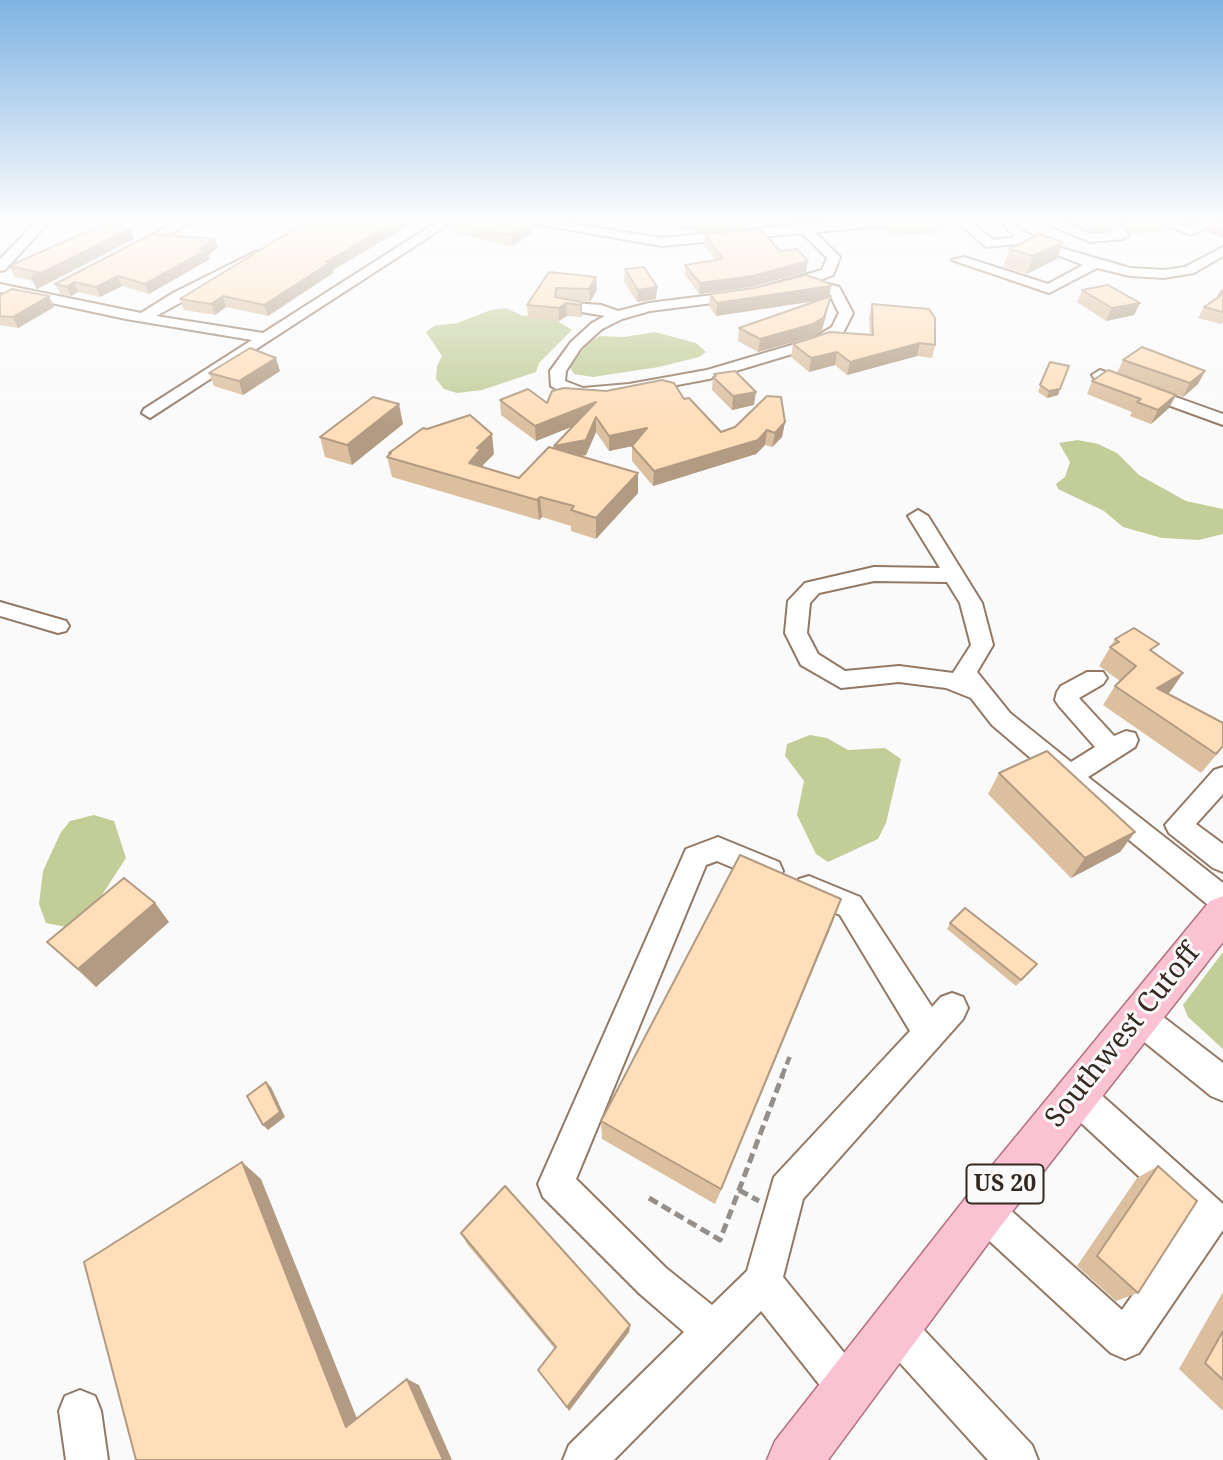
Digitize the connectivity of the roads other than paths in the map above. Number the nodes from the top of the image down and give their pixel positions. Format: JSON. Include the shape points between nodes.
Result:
{"nodes":[{"id":1,"x":0,"y":288,"type":"edge"},
{"id":2,"x":58,"y":288,"type":"edge"},
{"id":3,"x":193,"y":288,"type":"edge"},
{"id":4,"x":342,"y":288,"type":"edge"},
{"id":5,"x":776,"y":288,"type":"edge"},
{"id":6,"x":838,"y":288,"type":"edge"},
{"id":7,"x":38,"y":297,"type":"junction"},
{"id":8,"x":563,"y":305,"type":"edge"},
{"id":9,"x":617,"y":316,"type":"junction"},
{"id":10,"x":143,"y":318,"type":"junction"},
{"id":11,"x":264,"y":338,"type":"junction"},
{"id":12,"x":1100,"y":375,"type":"edge"},
{"id":13,"x":150,"y":413,"type":"dead end"},
{"id":14,"x":1223,"y":420,"type":"edge"},
{"id":15,"x":918,"y":516,"type":"dead end"},
{"id":16,"x":954,"y":575,"type":"junction"},
{"id":17,"x":0,"y":609,"type":"edge"},
{"id":18,"x":58,"y":626,"type":"dead end"},
{"id":19,"x":1095,"y":678,"type":"dead end"},
{"id":20,"x":980,"y":692,"type":"junction"},
{"id":21,"x":1069,"y":776,"type":"junction"},
{"id":22,"x":1223,"y":777,"type":"edge"},
{"id":23,"x":1223,"y":860,"type":"edge"},
{"id":24,"x":1222,"y":914,"type":"edge"},
{"id":25,"x":1138,"y":1017,"type":"junction"},
{"id":26,"x":1223,"y":1084,"type":"edge"},
{"id":27,"x":1076,"y":1095,"type":"junction"},
{"id":28,"x":984,"y":1211,"type":"junction"},
{"id":29,"x":763,"y":1282,"type":"junction"},
{"id":30,"x":895,"y":1328,"type":"junction"},
{"id":31,"x":713,"y":1331,"type":"junction"},
{"id":32,"x":848,"y":1389,"type":"junction"},
{"id":33,"x":80,"y":1411,"type":"dead end"},
{"id":34,"x":88,"y":1460,"type":"edge"},
{"id":35,"x":584,"y":1460,"type":"edge"},
{"id":36,"x":793,"y":1460,"type":"edge"},
{"id":37,"x":1017,"y":1460,"type":"edge"}],
"edges":[{"from":1,"to":7,"type":"street"},
{"from":2,"to":7,"type":"street"},
{"from":3,"to":10,"type":"street"},
{"from":4,"to":11,"type":"street"},
{"from":5,"to":9,"type":"street"},
{"from":6,"to":9,"type":"street","via":[[845,319],[838,330],[817,342],[709,374],[629,389],[591,393],[559,386],[558,371],[576,345]]},
{"from":7,"to":10,"type":"street"},
{"from":8,"to":9,"type":"street","via":[[601,309]]},
{"from":10,"to":11,"type":"street"},
{"from":11,"to":13,"type":"street"},
{"from":12,"to":14,"type":"street"},
{"from":15,"to":16,"type":"street"},
{"from":16,"to":20,"type":"street","via":[[971,603],[982,645],[965,673]]},
{"from":16,"to":20,"type":"street","via":[[874,574],[812,588],[799,601],[796,633],[809,659],[841,680],[899,674],[949,680]]},
{"from":17,"to":18,"type":"street"},
{"from":19,"to":21,"type":"street","via":[[1069,692],[1067,700],[1119,745]]},
{"from":20,"to":21,"type":"street","via":[[1001,719]]},
{"from":21,"to":24,"type":"street"},
{"from":22,"to":23,"type":"street","via":[[1178,825]]},
{"from":24,"to":25,"type":"main road","name":"Southwest Cutoff","number":"US 20"},
{"from":25,"to":26,"type":"street"},
{"from":25,"to":27,"type":"main road","name":"Southwest Cutoff","number":"US 20"},
{"from":27,"to":28,"type":"main road","name":"Southwest Cutoff","number":"US 20"},
{"from":27,"to":28,"type":"street","via":[[1210,1217],[1125,1339]]},
{"from":28,"to":30,"type":"main road","name":"Southwest Cutoff","number":"US 20"},
{"from":29,"to":31,"type":"street"},
{"from":29,"to":31,"type":"street","via":[[787,1190],[941,1020],[850,906],[718,849],[696,857],[556,1184],[653,1281]]},
{"from":29,"to":32,"type":"street"},
{"from":30,"to":32,"type":"main road","name":"Southwest Cutoff","number":"US 20"},
{"from":30,"to":37,"type":"street"},
{"from":31,"to":35,"type":"street"},
{"from":32,"to":36,"type":"main road","name":"Southwest Cutoff","number":"US 20"},
{"from":33,"to":34,"type":"street"}]}
